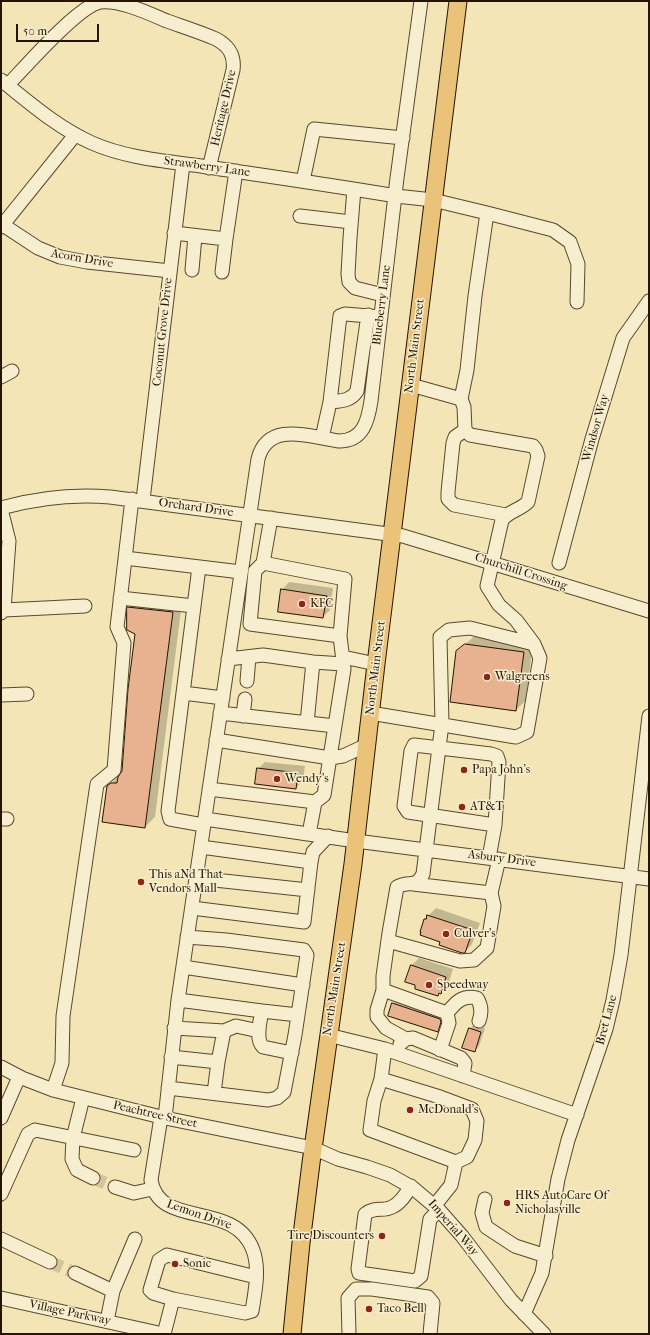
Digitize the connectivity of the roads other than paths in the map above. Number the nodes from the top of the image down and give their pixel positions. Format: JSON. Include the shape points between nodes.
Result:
{"nodes":[{"id":1,"x":421,"y":1,"type":"edge"},
{"id":2,"x":458,"y":1,"type":"edge"},
{"id":3,"x":4,"y":83,"type":"edge"},
{"id":4,"x":75,"y":135,"type":"junction"},
{"id":5,"x":403,"y":138,"type":"junction"},
{"id":6,"x":183,"y":164,"type":"junction"},
{"id":7,"x":210,"y":168,"type":"junction"},
{"id":8,"x":236,"y":172,"type":"junction"},
{"id":9,"x":303,"y":181,"type":"junction"},
{"id":10,"x":354,"y":189,"type":"junction"},
{"id":11,"x":396,"y":196,"type":"junction"},
{"id":12,"x":433,"y":200,"type":"junction"},
{"id":13,"x":487,"y":213,"type":"junction"},
{"id":14,"x":300,"y":216,"type":"dead end"},
{"id":15,"x":351,"y":222,"type":"junction"},
{"id":16,"x":2,"y":226,"type":"edge"},
{"id":17,"x":174,"y":233,"type":"junction"},
{"id":18,"x":196,"y":236,"type":"junction"},
{"id":19,"x":226,"y":239,"type":"junction"},
{"id":20,"x":192,"y":270,"type":"dead end"},
{"id":21,"x":170,"y":271,"type":"junction"},
{"id":22,"x":222,"y":272,"type":"dead end"},
{"id":23,"x":383,"y":295,"type":"junction"},
{"id":24,"x":649,"y":301,"type":"edge"},
{"id":25,"x":577,"y":302,"type":"dead end"},
{"id":26,"x":374,"y":316,"type":"junction"},
{"id":27,"x":410,"y":385,"type":"junction"},
{"id":28,"x":461,"y":399,"type":"junction"},
{"id":29,"x":330,"y":402,"type":"junction"},
{"id":30,"x":465,"y":430,"type":"junction"},
{"id":31,"x":322,"y":438,"type":"junction"},
{"id":32,"x":138,"y":500,"type":"junction"},
{"id":33,"x":1,"y":508,"type":"edge"},
{"id":34,"x":250,"y":515,"type":"junction"},
{"id":35,"x":506,"y":515,"type":"junction"},
{"id":36,"x":271,"y":518,"type":"junction"},
{"id":37,"x":392,"y":534,"type":"junction"},
{"id":38,"x":125,"y":558,"type":"junction"},
{"id":39,"x":263,"y":563,"type":"junction"},
{"id":40,"x":493,"y":563,"type":"junction"},
{"id":41,"x":559,"y":563,"type":"dead end"},
{"id":42,"x":199,"y":567,"type":"junction"},
{"id":43,"x":241,"y":572,"type":"junction"},
{"id":44,"x":120,"y":598,"type":"junction"},
{"id":45,"x":85,"y":606,"type":"dead end"},
{"id":46,"x":194,"y":606,"type":"junction"},
{"id":47,"x":649,"y":611,"type":"edge"},
{"id":48,"x":2,"y":612,"type":"edge"},
{"id":49,"x":340,"y":636,"type":"junction"},
{"id":50,"x":534,"y":644,"type":"junction"},
{"id":51,"x":249,"y":657,"type":"junction"},
{"id":52,"x":228,"y":659,"type":"junction"},
{"id":53,"x":343,"y":661,"type":"junction"},
{"id":54,"x":313,"y":662,"type":"junction"},
{"id":55,"x":376,"y":664,"type":"junction"},
{"id":56,"x":247,"y":681,"type":"dead end"},
{"id":57,"x":183,"y":693,"type":"junction"},
{"id":58,"x":28,"y":694,"type":"dead end"},
{"id":59,"x":1,"y":695,"type":"edge"},
{"id":60,"x":223,"y":698,"type":"junction"},
{"id":61,"x":245,"y":699,"type":"dead end"},
{"id":62,"x":220,"y":713,"type":"junction"},
{"id":63,"x":370,"y":713,"type":"junction"},
{"id":64,"x":243,"y":716,"type":"junction"},
{"id":65,"x":649,"y":716,"type":"edge"},
{"id":66,"x":307,"y":723,"type":"junction"},
{"id":67,"x":442,"y":724,"type":"junction"},
{"id":68,"x":335,"y":726,"type":"junction"},
{"id":69,"x":216,"y":740,"type":"junction"},
{"id":70,"x":367,"y":745,"type":"junction"},
{"id":71,"x":438,"y":748,"type":"junction"},
{"id":72,"x":330,"y":758,"type":"junction"},
{"id":73,"x":209,"y":789,"type":"junction"},
{"id":74,"x":315,"y":802,"type":"junction"},
{"id":75,"x":430,"y":816,"type":"junction"},
{"id":76,"x":204,"y":822,"type":"junction"},
{"id":77,"x":495,"y":825,"type":"junction"},
{"id":78,"x":309,"y":834,"type":"junction"},
{"id":79,"x":328,"y":836,"type":"junction"},
{"id":80,"x":356,"y":841,"type":"junction"},
{"id":81,"x":201,"y":847,"type":"junction"},
{"id":82,"x":426,"y":849,"type":"junction"},
{"id":83,"x":494,"y":858,"type":"junction"},
{"id":84,"x":311,"y":862,"type":"junction"},
{"id":85,"x":630,"y":876,"type":"junction"},
{"id":86,"x":196,"y":878,"type":"junction"},
{"id":87,"x":649,"y":878,"type":"edge"},
{"id":88,"x":413,"y":884,"type":"junction"},
{"id":89,"x":308,"y":890,"type":"junction"},
{"id":90,"x":491,"y":893,"type":"junction"},
{"id":91,"x":192,"y":908,"type":"junction"},
{"id":92,"x":187,"y":938,"type":"junction"},
{"id":93,"x":388,"y":941,"type":"junction"},
{"id":94,"x":183,"y":967,"type":"junction"},
{"id":95,"x":303,"y":985,"type":"junction"},
{"id":96,"x":383,"y":990,"type":"junction"},
{"id":97,"x":178,"y":1000,"type":"junction"},
{"id":98,"x":262,"y":1011,"type":"junction"},
{"id":99,"x":447,"y":1013,"type":"junction"},
{"id":100,"x":298,"y":1015,"type":"junction"},
{"id":101,"x":479,"y":1021,"type":"dead end"},
{"id":102,"x":174,"y":1028,"type":"junction"},
{"id":103,"x":224,"y":1031,"type":"junction"},
{"id":104,"x":259,"y":1031,"type":"junction"},
{"id":105,"x":328,"y":1034,"type":"junction"},
{"id":106,"x":406,"y":1039,"type":"junction"},
{"id":107,"x":440,"y":1050,"type":"junction"},
{"id":108,"x":391,"y":1051,"type":"junction"},
{"id":109,"x":292,"y":1053,"type":"junction"},
{"id":110,"x":171,"y":1057,"type":"junction"},
{"id":111,"x":218,"y":1062,"type":"junction"},
{"id":112,"x":1,"y":1067,"type":"edge"},
{"id":113,"x":463,"y":1076,"type":"junction"},
{"id":114,"x":19,"y":1077,"type":"junction"},
{"id":115,"x":382,"y":1079,"type":"junction"},
{"id":116,"x":168,"y":1088,"type":"junction"},
{"id":117,"x":53,"y":1090,"type":"junction"},
{"id":118,"x":214,"y":1093,"type":"junction"},
{"id":119,"x":82,"y":1098,"type":"junction"},
{"id":120,"x":577,"y":1115,"type":"junction"},
{"id":121,"x":163,"y":1117,"type":"junction"},
{"id":122,"x":1,"y":1118,"type":"edge"},
{"id":123,"x":73,"y":1138,"type":"junction"},
{"id":124,"x":313,"y":1148,"type":"junction"},
{"id":125,"x":134,"y":1150,"type":"dead end"},
{"id":126,"x":456,"y":1162,"type":"junction"},
{"id":127,"x":93,"y":1178,"type":"tunnel mouth"},
{"id":128,"x":410,"y":1186,"type":"junction"},
{"id":129,"x":115,"y":1187,"type":"tunnel mouth"},
{"id":130,"x":152,"y":1189,"type":"junction"},
{"id":131,"x":1,"y":1194,"type":"edge"},
{"id":132,"x":485,"y":1199,"type":"dead end"},
{"id":133,"x":437,"y":1208,"type":"junction"},
{"id":134,"x":1,"y":1239,"type":"edge"},
{"id":135,"x":135,"y":1239,"type":"dead end"},
{"id":136,"x":546,"y":1256,"type":"junction"},
{"id":137,"x":50,"y":1262,"type":"tunnel mouth"},
{"id":138,"x":75,"y":1273,"type":"tunnel mouth"},
{"id":139,"x":256,"y":1277,"type":"junction"},
{"id":140,"x":113,"y":1291,"type":"junction"},
{"id":141,"x":1,"y":1298,"type":"edge"},
{"id":142,"x":173,"y":1299,"type":"junction"},
{"id":143,"x":524,"y":1314,"type":"junction"},
{"id":144,"x":107,"y":1321,"type":"junction"},
{"id":145,"x":533,"y":1329,"type":"edge"},
{"id":146,"x":163,"y":1334,"type":"edge"},
{"id":147,"x":292,"y":1334,"type":"edge"},
{"id":148,"x":349,"y":1334,"type":"edge"},
{"id":149,"x":430,"y":1334,"type":"edge"},
{"id":150,"x":544,"y":1334,"type":"edge"}],
"edges":[{"from":1,"to":5,"type":"street","name":"Blueberry Lane"},
{"from":2,"to":12,"type":"main road","name":"North Main Street"},
{"from":3,"to":4,"type":"street","name":"Strawberry Lane"},
{"from":3,"to":7,"type":"street","name":"Heritage Drive","via":[[76,17],[98,2],[122,4],[212,37],[229,48],[234,62]]},
{"from":4,"to":6,"type":"street","name":"Strawberry Lane","via":[[112,150]]},
{"from":4,"to":16,"type":"street"},
{"from":5,"to":9,"type":"street","via":[[314,129]]},
{"from":5,"to":11,"type":"street","name":"Blueberry Lane"},
{"from":6,"to":7,"type":"street","name":"Strawberry Lane"},
{"from":6,"to":17,"type":"street","name":"Coconut Grove Drive"},
{"from":7,"to":8,"type":"street","name":"Strawberry Lane"},
{"from":8,"to":9,"type":"street","name":"Strawberry Lane"},
{"from":8,"to":19,"type":"street"},
{"from":9,"to":10,"type":"street","name":"Strawberry Lane"},
{"from":10,"to":11,"type":"street","name":"Strawberry Lane"},
{"from":10,"to":15,"type":"street"},
{"from":11,"to":12,"type":"street","name":"Strawberry Lane"},
{"from":11,"to":23,"type":"street","name":"Blueberry Lane"},
{"from":12,"to":13,"type":"street","name":"Strawberry Lane"},
{"from":12,"to":27,"type":"main road","name":"North Main Street"},
{"from":13,"to":25,"type":"street","name":"Strawberry Lane","via":[[553,230],[570,242],[578,264]]},
{"from":13,"to":28,"type":"street"},
{"from":14,"to":15,"type":"street"},
{"from":15,"to":23,"type":"street","via":[[349,282],[355,288]]},
{"from":16,"to":21,"type":"street","name":"Acorn Drive","via":[[38,248],[60,257]]},
{"from":17,"to":18,"type":"street"},
{"from":17,"to":21,"type":"street","name":"Coconut Grove Drive"},
{"from":18,"to":19,"type":"street"},
{"from":18,"to":20,"type":"street"},
{"from":19,"to":22,"type":"street"},
{"from":21,"to":32,"type":"street","name":"Coconut Grove Drive"},
{"from":23,"to":26,"type":"street","name":"Blueberry Lane"},
{"from":24,"to":41,"type":"street","name":"Windsor Way","via":[[623,338],[592,438]]},
{"from":26,"to":29,"type":"street","via":[[354,397]]},
{"from":26,"to":29,"type":"street","via":[[340,316]]},
{"from":26,"to":31,"type":"street","name":"Blueberry Lane","via":[[369,412],[363,428],[346,441]]},
{"from":27,"to":28,"type":"street"},
{"from":27,"to":37,"type":"main road","name":"North Main Street"},
{"from":28,"to":30,"type":"street"},
{"from":29,"to":31,"type":"street"},
{"from":30,"to":35,"type":"street","via":[[455,437],[453,443],[448,499],[454,505]]},
{"from":30,"to":35,"type":"street","via":[[470,435],[532,446],[536,450],[538,456],[528,502],[522,508]]},
{"from":31,"to":34,"type":"street","name":"Blueberry Lane","via":[[284,434],[270,438],[264,444],[258,459]]},
{"from":32,"to":33,"type":"street","name":"Orchard Drive","via":[[62,496]]},
{"from":32,"to":34,"type":"street","name":"Orchard Drive"},
{"from":32,"to":38,"type":"street","name":"Coconut Grove Drive"},
{"from":33,"to":48,"type":"street","via":[[9,541]]},
{"from":34,"to":36,"type":"street","name":"Orchard Drive"},
{"from":34,"to":43,"type":"street"},
{"from":35,"to":40,"type":"street","via":[[502,520]]},
{"from":36,"to":37,"type":"street","name":"Orchard Drive"},
{"from":36,"to":39,"type":"street"},
{"from":37,"to":40,"type":"street","name":"Churchill Crossing"},
{"from":37,"to":55,"type":"main road","name":"North Main Street"},
{"from":38,"to":42,"type":"street"},
{"from":38,"to":44,"type":"street","name":"Coconut Grove Drive"},
{"from":39,"to":49,"type":"street","via":[[345,579]]},
{"from":39,"to":49,"type":"street","via":[[255,571],[250,624]]},
{"from":40,"to":47,"type":"street","name":"Churchill Crossing"},
{"from":40,"to":50,"type":"street","via":[[487,586],[499,604],[516,620]]},
{"from":42,"to":43,"type":"street"},
{"from":42,"to":46,"type":"street"},
{"from":43,"to":52,"type":"street"},
{"from":44,"to":46,"type":"street"},
{"from":44,"to":117,"type":"street","name":"Coconut Grove Drive","via":[[117,627],[124,643],[114,770],[97,784],[63,1016],[62,1063]]},
{"from":45,"to":48,"type":"street"},
{"from":46,"to":57,"type":"street"},
{"from":49,"to":53,"type":"street"},
{"from":50,"to":67,"type":"street","via":[[540,658],[528,732],[516,737]]},
{"from":50,"to":67,"type":"street","via":[[470,628],[449,630],[440,637]]},
{"from":51,"to":52,"type":"street"},
{"from":51,"to":54,"type":"street","via":[[263,655]]},
{"from":51,"to":56,"type":"street"},
{"from":52,"to":60,"type":"street"},
{"from":53,"to":54,"type":"street"},
{"from":53,"to":55,"type":"street"},
{"from":53,"to":68,"type":"street"},
{"from":54,"to":66,"type":"street"},
{"from":55,"to":63,"type":"main road","name":"North Main Street"},
{"from":57,"to":60,"type":"street"},
{"from":57,"to":76,"type":"street","name":"Asbury Drive","via":[[168,811],[170,820]]},
{"from":58,"to":59,"type":"street"},
{"from":60,"to":62,"type":"street"},
{"from":61,"to":64,"type":"street"},
{"from":62,"to":64,"type":"street"},
{"from":62,"to":69,"type":"street"},
{"from":63,"to":67,"type":"street"},
{"from":63,"to":70,"type":"main road","name":"North Main Street"},
{"from":64,"to":66,"type":"street"},
{"from":65,"to":85,"type":"street","name":"Bret Lane"},
{"from":66,"to":68,"type":"street"},
{"from":67,"to":71,"type":"street"},
{"from":68,"to":72,"type":"street"},
{"from":69,"to":72,"type":"street"},
{"from":69,"to":73,"type":"street"},
{"from":70,"to":72,"type":"street","via":[[343,756]]},
{"from":70,"to":80,"type":"main road","name":"North Main Street"},
{"from":71,"to":75,"type":"street"},
{"from":71,"to":75,"type":"street","via":[[414,745],[404,806],[408,812]]},
{"from":71,"to":77,"type":"street","via":[[497,756],[499,762]]},
{"from":72,"to":74,"type":"street","via":[[324,795]]},
{"from":73,"to":74,"type":"street"},
{"from":73,"to":76,"type":"street"},
{"from":74,"to":78,"type":"street"},
{"from":75,"to":77,"type":"street"},
{"from":75,"to":82,"type":"street"},
{"from":76,"to":78,"type":"street","name":"Asbury Drive"},
{"from":76,"to":81,"type":"street"},
{"from":77,"to":83,"type":"street"},
{"from":78,"to":79,"type":"street","name":"Asbury Drive"},
{"from":79,"to":80,"type":"street","name":"Asbury Drive"},
{"from":79,"to":84,"type":"street","via":[[313,852]]},
{"from":80,"to":82,"type":"street","name":"Asbury Drive"},
{"from":80,"to":105,"type":"main road","name":"North Main Street"},
{"from":81,"to":84,"type":"street"},
{"from":81,"to":86,"type":"street"},
{"from":82,"to":83,"type":"street","name":"Asbury Drive"},
{"from":82,"to":88,"type":"street","via":[[423,874]]},
{"from":83,"to":85,"type":"street","name":"Asbury Drive"},
{"from":83,"to":90,"type":"street"},
{"from":84,"to":89,"type":"street"},
{"from":85,"to":87,"type":"street","name":"Asbury Drive"},
{"from":85,"to":120,"type":"street","name":"Bret Lane","via":[[614,1000]]},
{"from":86,"to":89,"type":"street"},
{"from":86,"to":91,"type":"street"},
{"from":88,"to":90,"type":"street"},
{"from":88,"to":93,"type":"street","via":[[404,883],[396,887]]},
{"from":89,"to":91,"type":"street","via":[[304,922]]},
{"from":90,"to":93,"type":"street","via":[[494,906],[487,948],[474,960],[460,961]]},
{"from":91,"to":92,"type":"street"},
{"from":92,"to":94,"type":"street"},
{"from":92,"to":95,"type":"street","via":[[304,950],[307,955]]},
{"from":93,"to":96,"type":"street"},
{"from":94,"to":95,"type":"street"},
{"from":94,"to":97,"type":"street"},
{"from":95,"to":100,"type":"street"},
{"from":96,"to":99,"type":"street"},
{"from":96,"to":106,"type":"street","via":[[377,1017],[386,1028]]},
{"from":97,"to":98,"type":"street"},
{"from":97,"to":102,"type":"street"},
{"from":98,"to":100,"type":"street"},
{"from":98,"to":104,"type":"street"},
{"from":99,"to":101,"type":"street","via":[[457,1001],[469,996],[477,998],[481,1006]]},
{"from":99,"to":107,"type":"street","via":[[449,1023]]},
{"from":100,"to":109,"type":"street"},
{"from":102,"to":103,"type":"street"},
{"from":102,"to":110,"type":"street"},
{"from":103,"to":104,"type":"street","via":[[236,1026]]},
{"from":103,"to":111,"type":"street"},
{"from":104,"to":109,"type":"street","via":[[263,1047]]},
{"from":105,"to":108,"type":"street"},
{"from":105,"to":124,"type":"main road","name":"North Main Street"},
{"from":106,"to":107,"type":"street","via":[[413,1038]]},
{"from":106,"to":108,"type":"street"},
{"from":107,"to":113,"type":"street","via":[[463,1060]]},
{"from":108,"to":113,"type":"street"},
{"from":108,"to":115,"type":"street"},
{"from":109,"to":118,"type":"street","via":[[284,1092],[277,1098],[268,1100]]},
{"from":110,"to":111,"type":"street"},
{"from":110,"to":116,"type":"street"},
{"from":111,"to":118,"type":"street"},
{"from":112,"to":114,"type":"street","name":"Peachtree Street"},
{"from":113,"to":120,"type":"street"},
{"from":114,"to":117,"type":"street","name":"Peachtree Street"},
{"from":114,"to":122,"type":"street"},
{"from":115,"to":126,"type":"street","via":[[374,1101],[370,1130]]},
{"from":115,"to":126,"type":"street","via":[[472,1109],[476,1121],[475,1140],[467,1157]]},
{"from":116,"to":118,"type":"street"},
{"from":116,"to":121,"type":"street"},
{"from":117,"to":119,"type":"street","name":"Peachtree Street"},
{"from":119,"to":121,"type":"street","name":"Peachtree Street"},
{"from":119,"to":123,"type":"street"},
{"from":120,"to":136,"type":"street","name":"Bret Lane","via":[[558,1179]]},
{"from":121,"to":124,"type":"street","name":"Peachtree Street"},
{"from":121,"to":130,"type":"street","via":[[152,1171]]},
{"from":123,"to":125,"type":"street"},
{"from":123,"to":127,"type":"street","via":[[72,1159],[77,1170]]},
{"from":123,"to":131,"type":"street","via":[[35,1130],[28,1134]]},
{"from":124,"to":128,"type":"street","name":"Imperial Way","via":[[338,1160],[378,1170]]},
{"from":124,"to":147,"type":"main road","name":"North Main Street"},
{"from":126,"to":133,"type":"street","via":[[451,1185]]},
{"from":128,"to":133,"type":"street","name":"Imperial Way"},
{"from":128,"to":133,"type":"street","via":[[402,1199],[392,1208],[370,1210],[365,1214],[359,1272],[415,1281],[421,1276],[430,1219]]},
{"from":129,"to":130,"type":"street","via":[[134,1192]]},
{"from":130,"to":139,"type":"street","name":"Lemon Drive","via":[[163,1203],[172,1208],[216,1219],[244,1234],[254,1250]]},
{"from":132,"to":136,"type":"street","via":[[482,1213],[486,1227],[515,1246]]},
{"from":133,"to":143,"type":"street","name":"Imperial Way"},
{"from":134,"to":137,"type":"street"},
{"from":135,"to":140,"type":"street"},
{"from":136,"to":143,"type":"street","name":"Bret Lane","via":[[542,1273]]},
{"from":138,"to":140,"type":"street"},
{"from":139,"to":142,"type":"street","name":"Lemon Drive","via":[[252,1311],[245,1313]]},
{"from":139,"to":142,"type":"street","via":[[167,1255],[158,1260],[150,1290]]},
{"from":140,"to":144,"type":"street"},
{"from":141,"to":144,"type":"street","name":"Village Parkway"},
{"from":142,"to":146,"type":"street"},
{"from":143,"to":145,"type":"street","name":"Imperial Way"},
{"from":144,"to":146,"type":"street","name":"Village Parkway"},
{"from":145,"to":150,"type":"street","name":"Imperial Way"},
{"from":148,"to":149,"type":"street","via":[[348,1298],[356,1289],[372,1289],[428,1297],[433,1303]]}]}
